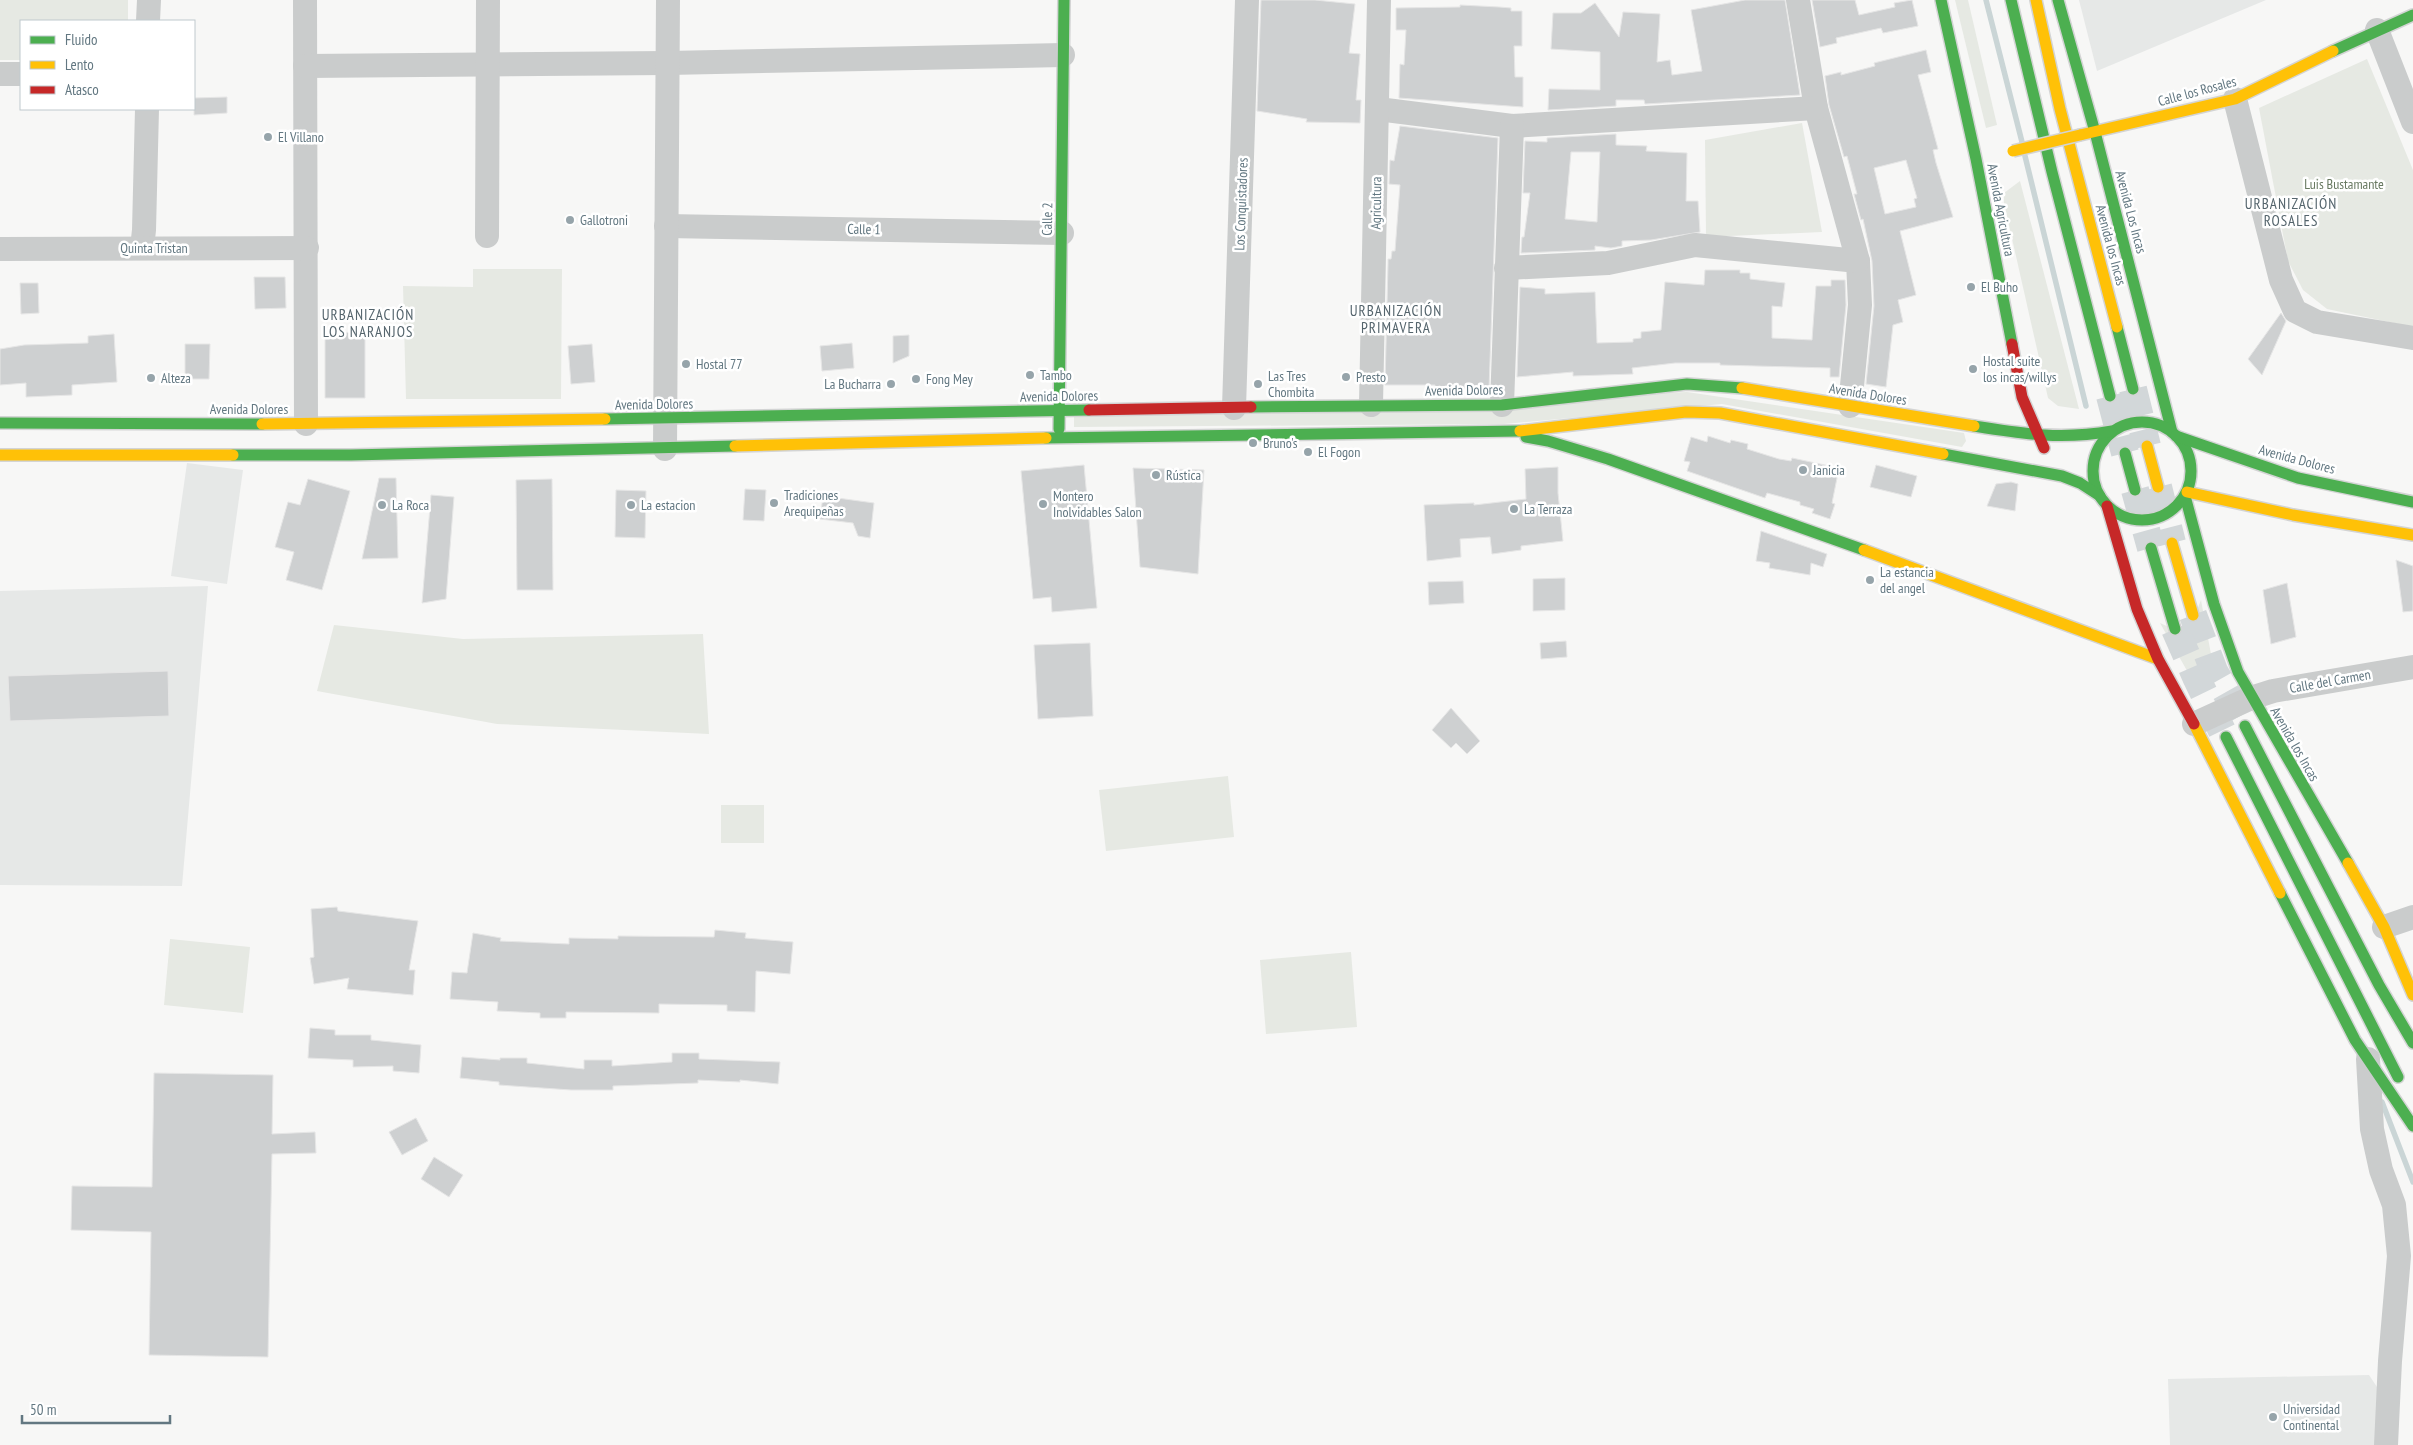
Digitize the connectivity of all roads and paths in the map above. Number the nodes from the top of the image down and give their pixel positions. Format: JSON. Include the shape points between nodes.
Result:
{"nodes":[{"id":1,"x":149,"y":0,"type":"edge"},
{"id":2,"x":304,"y":0,"type":"edge"},
{"id":3,"x":488,"y":0,"type":"edge"},
{"id":4,"x":668,"y":0,"type":"edge"},
{"id":5,"x":1064,"y":0,"type":"edge"},
{"id":6,"x":1247,"y":0,"type":"edge"},
{"id":7,"x":1379,"y":0,"type":"edge"},
{"id":8,"x":1798,"y":0,"type":"edge"},
{"id":9,"x":1941,"y":0,"type":"edge"},
{"id":10,"x":2011,"y":0,"type":"edge"},
{"id":11,"x":2036,"y":0,"type":"edge"},
{"id":12,"x":2058,"y":0,"type":"edge"},
{"id":13,"x":2413,"y":15,"type":"edge"},
{"id":14,"x":148,"y":20,"type":"edge"},
{"id":15,"x":2377,"y":30,"type":"junction"},
{"id":16,"x":1063,"y":55,"type":"junction"},
{"id":17,"x":488,"y":64,"type":"junction"},
{"id":18,"x":668,"y":64,"type":"junction"},
{"id":19,"x":305,"y":66,"type":"junction"},
{"id":20,"x":0,"y":74,"type":"edge"},
{"id":21,"x":20,"y":74,"type":"edge"},
{"id":22,"x":2235,"y":98,"type":"junction"},
{"id":23,"x":1816,"y":108,"type":"junction"},
{"id":24,"x":1378,"y":109,"type":"junction"},
{"id":25,"x":147,"y":110,"type":"edge"},
{"id":26,"x":2413,"y":122,"type":"edge"},
{"id":27,"x":1512,"y":126,"type":"junction"},
{"id":28,"x":2095,"y":132,"type":"junction"},
{"id":29,"x":2000,"y":154,"type":"dead end"},
{"id":30,"x":666,"y":226,"type":"junction"},
{"id":31,"x":1062,"y":233,"type":"junction"},
{"id":32,"x":487,"y":236,"type":"dead end"},
{"id":33,"x":142,"y":248,"type":"junction"},
{"id":34,"x":307,"y":248,"type":"junction"},
{"id":35,"x":0,"y":249,"type":"edge"},
{"id":36,"x":1858,"y":261,"type":"junction"},
{"id":37,"x":1506,"y":268,"type":"junction"},
{"id":38,"x":2413,"y":338,"type":"edge"},
{"id":39,"x":2133,"y":390,"type":"tunnel mouth"},
{"id":40,"x":2110,"y":396,"type":"tunnel mouth"},
{"id":41,"x":2022,"y":397,"type":"junction"},
{"id":42,"x":1502,"y":405,"type":"junction"},
{"id":43,"x":1370,"y":406,"type":"junction"},
{"id":44,"x":1850,"y":406,"type":"junction"},
{"id":45,"x":1234,"y":408,"type":"junction"},
{"id":46,"x":1059,"y":411,"type":"junction"},
{"id":47,"x":665,"y":419,"type":"junction"},
{"id":48,"x":0,"y":423,"type":"edge"},
{"id":49,"x":306,"y":424,"type":"junction"},
{"id":50,"x":1996,"y":429,"type":"junction"},
{"id":51,"x":2112,"y":431,"type":"junction"},
{"id":52,"x":1505,"y":433,"type":"junction"},
{"id":53,"x":2174,"y":434,"type":"junction"},
{"id":54,"x":2037,"y":436,"type":"junction"},
{"id":55,"x":1058,"y":438,"type":"junction"},
{"id":56,"x":2147,"y":446,"type":"tunnel mouth"},
{"id":57,"x":665,"y":448,"type":"junction"},
{"id":58,"x":2125,"y":453,"type":"tunnel mouth"},
{"id":59,"x":0,"y":455,"type":"edge"},
{"id":60,"x":2062,"y":476,"type":"junction"},
{"id":61,"x":2158,"y":487,"type":"tunnel mouth"},
{"id":62,"x":2135,"y":490,"type":"tunnel mouth"},
{"id":63,"x":2186,"y":494,"type":"junction"},
{"id":64,"x":2100,"y":496,"type":"junction"},
{"id":65,"x":2413,"y":502,"type":"edge"},
{"id":66,"x":2107,"y":506,"type":"junction"},
{"id":67,"x":2413,"y":534,"type":"edge"},
{"id":68,"x":2172,"y":543,"type":"tunnel mouth"},
{"id":69,"x":2151,"y":548,"type":"tunnel mouth"},
{"id":70,"x":2193,"y":615,"type":"tunnel mouth"},
{"id":71,"x":2175,"y":630,"type":"tunnel mouth"},
{"id":72,"x":2158,"y":659,"type":"junction"},
{"id":73,"x":2413,"y":667,"type":"edge"},
{"id":74,"x":2251,"y":698,"type":"junction"},
{"id":75,"x":2194,"y":724,"type":"junction"},
{"id":76,"x":2245,"y":726,"type":"tunnel mouth"},
{"id":77,"x":2226,"y":737,"type":"tunnel mouth"},
{"id":78,"x":2413,"y":917,"type":"edge"},
{"id":79,"x":2384,"y":927,"type":"junction"},
{"id":80,"x":2413,"y":994,"type":"edge"},
{"id":81,"x":2413,"y":1043,"type":"edge"},
{"id":82,"x":2368,"y":1059,"type":"junction"},
{"id":83,"x":2413,"y":1109,"type":"edge"},
{"id":84,"x":2413,"y":1126,"type":"edge"},
{"id":85,"x":2386,"y":1445,"type":"edge"}],
"edges":[{"from":1,"to":14,"type":"street"},
{"from":2,"to":19,"type":"street"},
{"from":3,"to":17,"type":"street"},
{"from":4,"to":18,"type":"street"},
{"from":5,"to":16,"type":"main road","name":"Calle 2"},
{"from":6,"to":45,"type":"street","name":"Los Conquistadores"},
{"from":7,"to":24,"type":"street","name":"Agricultura"},
{"from":8,"to":23,"type":"street"},
{"from":9,"to":41,"type":"main road","name":"Avenida Agricultura","via":[[1980,158]]},
{"from":10,"to":40,"type":"main road"},
{"from":11,"to":39,"type":"main road","name":"Avenida los Incas","via":[[2060,109]]},
{"from":12,"to":28,"type":"main road","name":"Avenida Los Incas"},
{"from":13,"to":15,"type":"main road","name":"Calle los Rosales"},
{"from":15,"to":22,"type":"main road","name":"Calle los Rosales"},
{"from":15,"to":26,"type":"street"},
{"from":16,"to":18,"type":"street"},
{"from":16,"to":31,"type":"main road","name":"Calle 2"},
{"from":17,"to":18,"type":"street"},
{"from":17,"to":19,"type":"street"},
{"from":17,"to":32,"type":"street"},
{"from":18,"to":30,"type":"street"},
{"from":19,"to":34,"type":"street"},
{"from":20,"to":21,"type":"street"},
{"from":22,"to":28,"type":"main road","name":"Calle los Rosales"},
{"from":22,"to":38,"type":"street","via":[[2281,280],[2295,311],[2317,322]]},
{"from":23,"to":27,"type":"street"},
{"from":23,"to":36,"type":"street"},
{"from":24,"to":27,"type":"street"},
{"from":24,"to":43,"type":"street","name":"Agricultura"},
{"from":25,"to":33,"type":"street"},
{"from":27,"to":37,"type":"street"},
{"from":28,"to":29,"type":"main road","name":"Calle los Rosales","bridge":true},
{"from":28,"to":53,"type":"main road","name":"Avenida Los Incas"},
{"from":30,"to":31,"type":"street","name":"Calle 1"},
{"from":30,"to":47,"type":"street"},
{"from":31,"to":46,"type":"main road","name":"Calle 2"},
{"from":33,"to":34,"type":"street","name":"Quinta Tristan"},
{"from":33,"to":35,"type":"street","name":"Quinta Tristan"},
{"from":34,"to":49,"type":"street"},
{"from":36,"to":37,"type":"street","via":[[1695,245],[1608,262]]},
{"from":36,"to":44,"type":"street","via":[[1860,305]]},
{"from":37,"to":42,"type":"street"},
{"from":41,"to":50,"type":"main road","via":[[2011,415]]},
{"from":41,"to":54,"type":"main road","name":"Avenida Agricultura"},
{"from":42,"to":43,"type":"main road","name":"Avenida Dolores"},
{"from":42,"to":44,"type":"main road","name":"Avenida Dolores","via":[[1687,384],[1726,385]]},
{"from":43,"to":45,"type":"main road","name":"Avenida Dolores"},
{"from":44,"to":50,"type":"main road","name":"Avenida Dolores"},
{"from":45,"to":46,"type":"main road","name":"Avenida Dolores"},
{"from":46,"to":47,"type":"main road","name":"Avenida Dolores"},
{"from":46,"to":55,"type":"main road","name":"Calle 2"},
{"from":47,"to":49,"type":"main road","name":"Avenida Dolores"},
{"from":47,"to":57,"type":"street"},
{"from":48,"to":49,"type":"main road","name":"Avenida Dolores"},
{"from":50,"to":54,"type":"main road","name":"Avenida Dolores"},
{"from":51,"to":53,"type":"main road","via":[[2127,424],[2143,422],[2158,424]]},
{"from":51,"to":54,"type":"main road","name":"Avenida Dolores"},
{"from":51,"to":64,"type":"main road","via":[[2096,455],[2094,483]]},
{"from":52,"to":55,"type":"main road"},
{"from":52,"to":60,"type":"main road","via":[[1686,412],[1720,413]]},
{"from":52,"to":72,"type":"main road","via":[[1548,441],[1608,459]]},
{"from":53,"to":63,"type":"main road","via":[[2185,448],[2190,462]]},
{"from":53,"to":65,"type":"main road","name":"Avenida Dolores","via":[[2298,478]]},
{"from":54,"to":60,"type":"main road","name":"Avenida Agricultura"},
{"from":55,"to":57,"type":"main road"},
{"from":56,"to":61,"type":"main road"},
{"from":57,"to":59,"type":"main road","via":[[341,455]]},
{"from":58,"to":62,"type":"main road"},
{"from":60,"to":64,"type":"main road"},
{"from":63,"to":66,"type":"main road","via":[[2173,509],[2158,518],[2140,521],[2122,516]]},
{"from":63,"to":67,"type":"main road"},
{"from":63,"to":74,"type":"main road","name":"Avenida los Incas","via":[[2214,604],[2238,672]]},
{"from":64,"to":66,"type":"main road"},
{"from":66,"to":72,"type":"main road","via":[[2137,609]]},
{"from":68,"to":70,"type":"main road"},
{"from":69,"to":71,"type":"main road"},
{"from":72,"to":75,"type":"main road"},
{"from":73,"to":74,"type":"street","name":"Calle del Carmen","via":[[2273,691]]},
{"from":74,"to":75,"type":"street","name":"Calle del Carmen"},
{"from":74,"to":79,"type":"main road","name":"Avenida los Incas"},
{"from":75,"to":82,"type":"main road","via":[[2355,1040]]},
{"from":76,"to":81,"type":"main road","via":[[2365,959]]},
{"from":77,"to":83,"type":"main road"},
{"from":78,"to":79,"type":"street"},
{"from":79,"to":80,"type":"main road","name":"Avenida los Incas"},
{"from":82,"to":84,"type":"main road"},
{"from":82,"to":85,"type":"street","via":[[2372,1129],[2381,1170],[2394,1205],[2398,1256]]}]}
